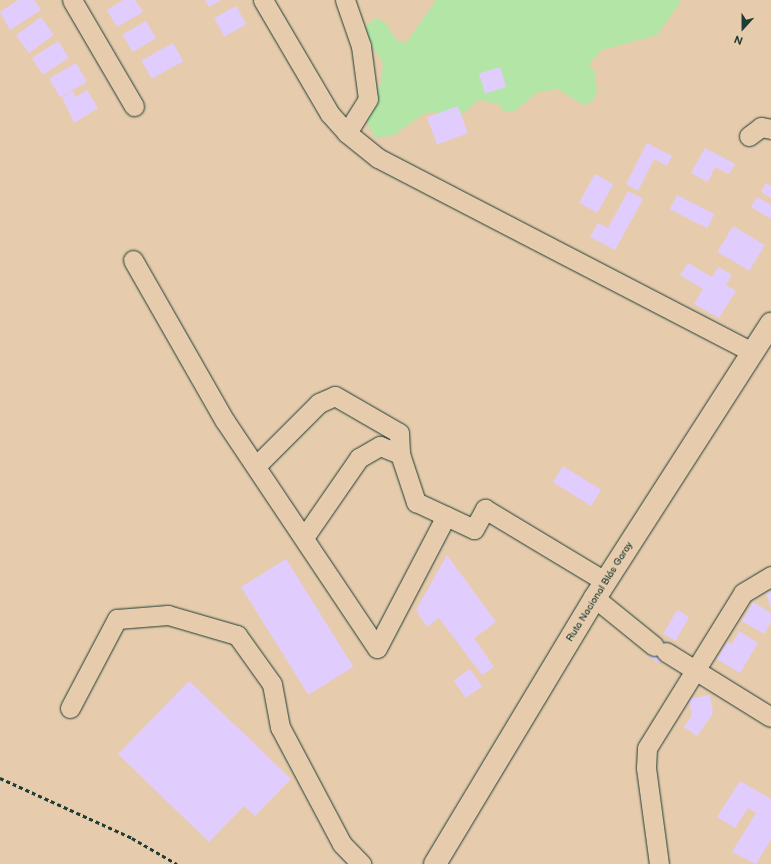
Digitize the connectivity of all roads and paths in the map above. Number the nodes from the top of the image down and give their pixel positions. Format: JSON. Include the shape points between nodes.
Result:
{"nodes":[{"id":1,"x":72,"y":0,"type":"edge"},
{"id":2,"x":263,"y":0,"type":"edge"},
{"id":3,"x":345,"y":0,"type":"edge"},
{"id":4,"x":134,"y":106,"type":"dead end"},
{"id":5,"x":771,"y":128,"type":"edge"},
{"id":6,"x":347,"y":133,"type":"junction"},
{"id":7,"x":749,"y":136,"type":"dead end"},
{"id":8,"x":132,"y":260,"type":"dead end"},
{"id":9,"x":771,"y":324,"type":"edge"},
{"id":10,"x":753,"y":352,"type":"junction"},
{"id":11,"x":400,"y":454,"type":"junction"},
{"id":12,"x":256,"y":466,"type":"junction"},
{"id":13,"x":446,"y":516,"type":"junction"},
{"id":14,"x":305,"y":536,"type":"junction"},
{"id":15,"x":771,"y":576,"type":"edge"},
{"id":16,"x":601,"y":590,"type":"junction"},
{"id":17,"x":693,"y":669,"type":"junction"},
{"id":18,"x":70,"y":708,"type":"dead end"},
{"id":19,"x":771,"y":717,"type":"edge"},
{"id":20,"x":0,"y":778,"type":"edge"},
{"id":21,"x":177,"y":864,"type":"edge"},
{"id":22,"x":361,"y":864,"type":"edge"},
{"id":23,"x":434,"y":864,"type":"edge"},
{"id":24,"x":659,"y":864,"type":"edge"}],
"edges":[{"from":1,"to":4,"type":"street"},
{"from":2,"to":6,"type":"street","via":[[330,114]]},
{"from":3,"to":6,"type":"street","via":[[361,46],[368,99]]},
{"from":5,"to":7,"type":"street","via":[[761,127]]},
{"from":6,"to":10,"type":"street","via":[[378,158]]},
{"from":8,"to":12,"type":"street","via":[[224,421]]},
{"from":9,"to":10,"type":"highway","name":"Ruta Nacional Blás Garay"},
{"from":10,"to":16,"type":"highway","name":"Ruta Nacional Blás Garay"},
{"from":11,"to":12,"type":"street","via":[[399,433],[335,396],[319,402]]},
{"from":11,"to":13,"type":"street","via":[[416,502]]},
{"from":11,"to":14,"type":"street","via":[[380,446],[359,458]]},
{"from":12,"to":14,"type":"street"},
{"from":13,"to":14,"type":"street","via":[[377,648]]},
{"from":13,"to":16,"type":"street","via":[[474,529],[485,509]]},
{"from":15,"to":17,"type":"street","via":[[743,593]]},
{"from":16,"to":17,"type":"street","via":[[660,649]]},
{"from":16,"to":23,"type":"highway","name":"Ruta Nacional Blás Garay"},
{"from":17,"to":19,"type":"street"},
{"from":17,"to":24,"type":"street","via":[[647,748],[646,768]]},
{"from":18,"to":22,"type":"street","via":[[117,619],[168,615],[237,635],[272,684],[280,727],[342,844]]},
{"from":20,"to":21,"type":"path","via":[[132,838]]}]}
